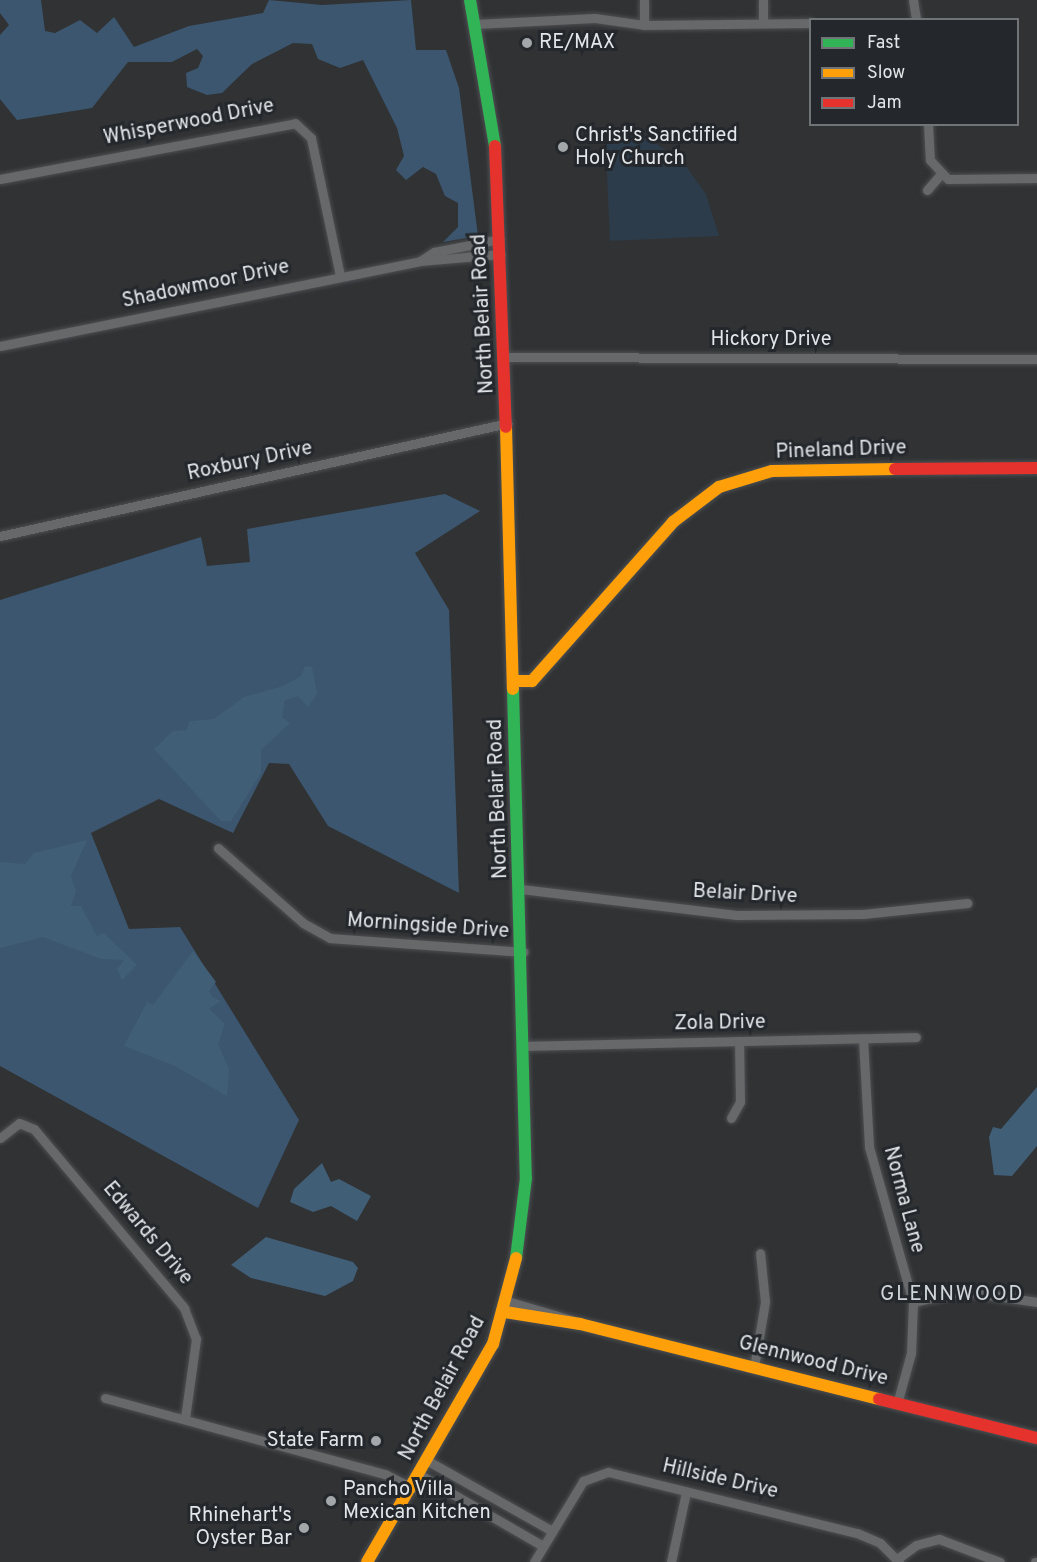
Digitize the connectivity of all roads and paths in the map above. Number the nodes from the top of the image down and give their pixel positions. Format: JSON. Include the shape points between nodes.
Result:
{"nodes":[{"id":1,"x":470,"y":0,"type":"edge"},
{"id":2,"x":644,"y":0,"type":"edge"},
{"id":3,"x":763,"y":0,"type":"edge"},
{"id":4,"x":913,"y":0,"type":"edge"},
{"id":5,"x":916,"y":18,"type":"edge"},
{"id":6,"x":763,"y":23,"type":"junction"},
{"id":7,"x":809,"y":23,"type":"edge"},
{"id":8,"x":475,"y":24,"type":"junction"},
{"id":9,"x":644,"y":25,"type":"junction"},
{"id":10,"x":928,"y":126,"type":"edge"},
{"id":11,"x":940,"y":175,"type":"junction"},
{"id":12,"x":1037,"y":178,"type":"edge"},
{"id":13,"x":0,"y":179,"type":"edge"},
{"id":14,"x":927,"y":190,"type":"dead end"},
{"id":15,"x":500,"y":238,"type":"junction"},
{"id":16,"x":458,"y":247,"type":"junction"},
{"id":17,"x":501,"y":254,"type":"junction"},
{"id":18,"x":460,"y":260,"type":"junction"},
{"id":19,"x":420,"y":261,"type":"junction"},
{"id":20,"x":340,"y":276,"type":"junction"},
{"id":21,"x":0,"y":346,"type":"edge"},
{"id":22,"x":505,"y":357,"type":"junction"},
{"id":23,"x":1037,"y":359,"type":"edge"},
{"id":24,"x":508,"y":423,"type":"junction"},
{"id":25,"x":1037,"y":468,"type":"edge"},
{"id":26,"x":0,"y":536,"type":"edge"},
{"id":27,"x":516,"y":681,"type":"junction"},
{"id":28,"x":218,"y":848,"type":"dead end"},
{"id":29,"x":521,"y":889,"type":"junction"},
{"id":30,"x":967,"y":903,"type":"dead end"},
{"id":31,"x":523,"y":952,"type":"junction"},
{"id":32,"x":916,"y":1037,"type":"dead end"},
{"id":33,"x":863,"y":1039,"type":"junction"},
{"id":34,"x":739,"y":1041,"type":"junction"},
{"id":35,"x":525,"y":1046,"type":"junction"},
{"id":36,"x":731,"y":1118,"type":"dead end"},
{"id":37,"x":0,"y":1138,"type":"edge"},
{"id":38,"x":760,"y":1253,"type":"dead end"},
{"id":39,"x":913,"y":1302,"type":"junction"},
{"id":40,"x":1037,"y":1302,"type":"edge"},
{"id":41,"x":506,"y":1307,"type":"junction"},
{"id":42,"x":754,"y":1366,"type":"junction"},
{"id":43,"x":105,"y":1398,"type":"dead end"},
{"id":44,"x":897,"y":1404,"type":"junction"},
{"id":45,"x":185,"y":1418,"type":"junction"},
{"id":46,"x":1037,"y":1438,"type":"edge"},
{"id":47,"x":428,"y":1461,"type":"junction"},
{"id":48,"x":420,"y":1475,"type":"junction"},
{"id":49,"x":412,"y":1488,"type":"junction"},
{"id":50,"x":686,"y":1492,"type":"junction"},
{"id":51,"x":552,"y":1531,"type":"junction"},
{"id":52,"x":543,"y":1546,"type":"junction"},
{"id":53,"x":898,"y":1561,"type":"edge"},
{"id":54,"x":367,"y":1562,"type":"edge"},
{"id":55,"x":534,"y":1562,"type":"edge"},
{"id":56,"x":671,"y":1562,"type":"edge"},
{"id":57,"x":1000,"y":1562,"type":"edge"}],
"edges":[{"from":1,"to":8,"type":"main road","name":"North Belair Road"},
{"from":2,"to":9,"type":"street"},
{"from":3,"to":6,"type":"street"},
{"from":4,"to":5,"type":"street"},
{"from":6,"to":7,"type":"street"},
{"from":6,"to":9,"type":"street"},
{"from":8,"to":9,"type":"street","via":[[595,18]]},
{"from":8,"to":15,"type":"main road","name":"North Belair Road","via":[[495,138]]},
{"from":10,"to":11,"type":"street","via":[[930,160]]},
{"from":11,"to":12,"type":"street","via":[[958,182]]},
{"from":11,"to":14,"type":"street"},
{"from":13,"to":20,"type":"street","name":"Whisperwood Drive","via":[[295,123],[311,138]]},
{"from":15,"to":16,"type":"street","name":"Shadowmoor Drive"},
{"from":15,"to":17,"type":"main road","name":"North Belair Road"},
{"from":16,"to":18,"type":"street"},
{"from":16,"to":19,"type":"street","name":"Shadowmoor Drive"},
{"from":17,"to":18,"type":"street","name":"Shadowmoor Drive"},
{"from":17,"to":22,"type":"main road","name":"North Belair Road"},
{"from":18,"to":19,"type":"street","name":"Shadowmoor Drive"},
{"from":19,"to":20,"type":"street","name":"Shadowmoor Drive"},
{"from":20,"to":21,"type":"street","name":"Shadowmoor Drive"},
{"from":22,"to":23,"type":"street","name":"Hickory Drive"},
{"from":22,"to":24,"type":"main road","name":"North Belair Road"},
{"from":24,"to":26,"type":"street","name":"Roxbury Drive"},
{"from":24,"to":27,"type":"main road","name":"North Belair Road"},
{"from":25,"to":27,"type":"main road","name":"Pineland Drive","via":[[772,471],[719,487],[674,522],[532,681]]},
{"from":27,"to":29,"type":"main road","name":"North Belair Road"},
{"from":28,"to":31,"type":"street","name":"Morningside Drive","via":[[303,923],[330,938],[361,944]]},
{"from":29,"to":30,"type":"street","name":"Belair Drive","via":[[736,915],[863,914]]},
{"from":29,"to":31,"type":"main road","name":"North Belair Road"},
{"from":31,"to":35,"type":"main road","name":"North Belair Road"},
{"from":32,"to":33,"type":"street","name":"Zola Drive"},
{"from":33,"to":34,"type":"street","name":"Zola Drive"},
{"from":33,"to":39,"type":"street","name":"Norma Lane","via":[[869,1146]]},
{"from":34,"to":35,"type":"street","name":"Zola Drive"},
{"from":34,"to":36,"type":"street","via":[[740,1102]]},
{"from":35,"to":41,"type":"main road","name":"North Belair Road","via":[[526,1179]]},
{"from":37,"to":45,"type":"street","name":"Edwards Drive","via":[[19,1124],[34,1129],[184,1308],[196,1339]]},
{"from":38,"to":42,"type":"street","via":[[765,1302]]},
{"from":39,"to":40,"type":"street","via":[[962,1291]]},
{"from":39,"to":44,"type":"street","name":"Norma Lane","via":[[911,1353]]},
{"from":41,"to":42,"type":"main road","name":"Glennwood Drive"},
{"from":41,"to":47,"type":"main road","name":"North Belair Road"},
{"from":42,"to":44,"type":"main road","name":"Glennwood Drive"},
{"from":43,"to":45,"type":"street"},
{"from":44,"to":46,"type":"main road","name":"Glennwood Drive"},
{"from":45,"to":49,"type":"street","via":[[385,1474]]},
{"from":47,"to":48,"type":"main road","name":"North Belair Road"},
{"from":47,"to":51,"type":"street"},
{"from":48,"to":49,"type":"main road","name":"North Belair Road"},
{"from":48,"to":52,"type":"street"},
{"from":49,"to":54,"type":"main road","name":"North Belair Road"},
{"from":50,"to":51,"type":"street","name":"Hillside Drive","via":[[595,1473],[583,1481]]},
{"from":50,"to":53,"type":"street","name":"Hillside Drive","via":[[857,1533]]},
{"from":50,"to":56,"type":"street"},
{"from":51,"to":52,"type":"street","name":"Hillside Drive"},
{"from":52,"to":55,"type":"street","name":"Hillside Drive"},
{"from":53,"to":57,"type":"street","via":[[916,1545],[939,1539]]}]}
